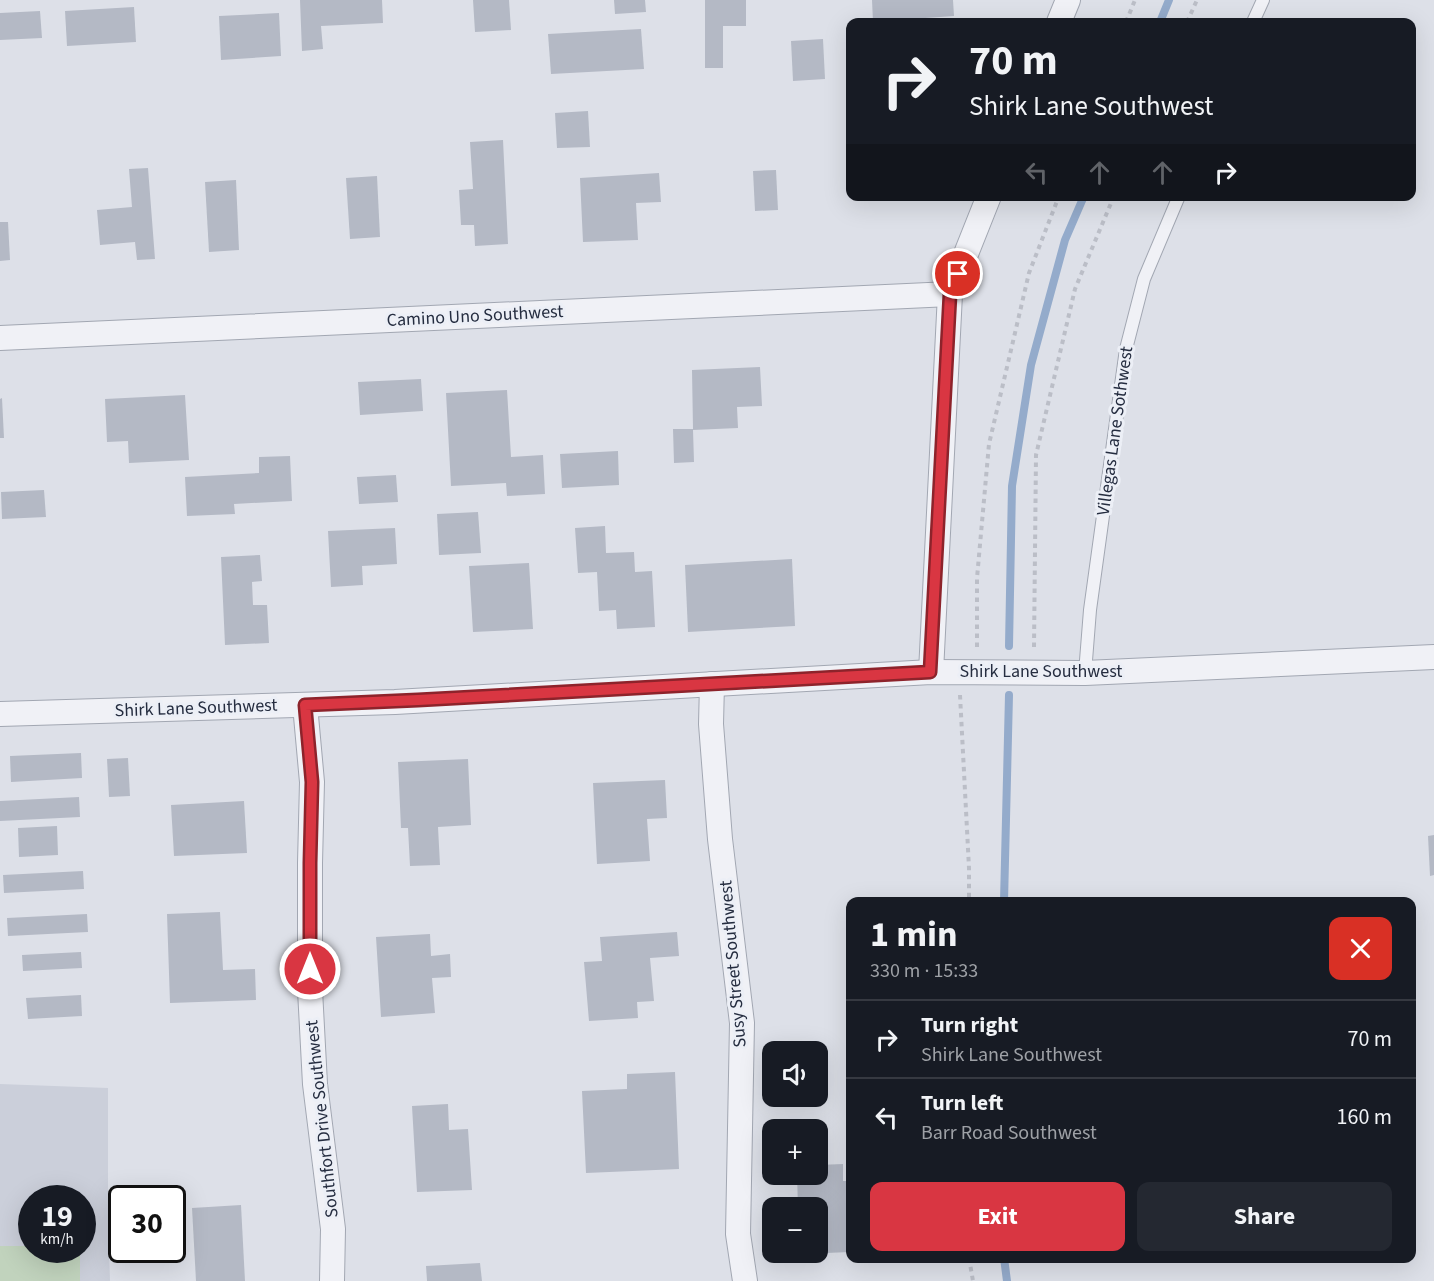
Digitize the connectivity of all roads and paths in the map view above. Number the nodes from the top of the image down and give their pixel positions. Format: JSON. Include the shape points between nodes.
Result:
{"nodes":[{"id":1,"x":1068,"y":0,"type":"edge"},
{"id":2,"x":1135,"y":0,"type":"edge"},
{"id":3,"x":1197,"y":0,"type":"edge"},
{"id":4,"x":1263,"y":0,"type":"edge"},
{"id":5,"x":1061,"y":18,"type":"edge"},
{"id":6,"x":1128,"y":18,"type":"edge"},
{"id":7,"x":1189,"y":18,"type":"edge"},
{"id":8,"x":1255,"y":18,"type":"edge"},
{"id":9,"x":987,"y":201,"type":"edge"},
{"id":10,"x":1057,"y":201,"type":"edge"},
{"id":11,"x":1112,"y":201,"type":"edge"},
{"id":12,"x":1177,"y":201,"type":"edge"},
{"id":13,"x":950,"y":294,"type":"junction"},
{"id":14,"x":0,"y":338,"type":"edge"},
{"id":15,"x":1434,"y":657,"type":"edge"},
{"id":16,"x":930,"y":672,"type":"junction"},
{"id":17,"x":968,"y":672,"type":"junction"},
{"id":18,"x":1034,"y":672,"type":"junction"},
{"id":19,"x":1085,"y":673,"type":"junction"},
{"id":20,"x":712,"y":684,"type":"junction"},
{"id":21,"x":305,"y":705,"type":"junction"},
{"id":22,"x":0,"y":714,"type":"edge"},
{"id":23,"x":969,"y":897,"type":"edge"},
{"id":24,"x":970,"y":1263,"type":"edge"},
{"id":25,"x":332,"y":1281,"type":"edge"},
{"id":26,"x":745,"y":1281,"type":"edge"},
{"id":27,"x":973,"y":1281,"type":"edge"}],
"edges":[{"from":1,"to":5,"type":"street"},
{"from":2,"to":6,"type":"path"},
{"from":3,"to":7,"type":"path"},
{"from":4,"to":8,"type":"lane"},
{"from":9,"to":13,"type":"street"},
{"from":10,"to":17,"type":"path","via":[[1029,273],[989,444]]},
{"from":11,"to":18,"type":"path","via":[[1075,290],[1036,454]]},
{"from":12,"to":19,"type":"lane","name":"Villegas Lane Sothwest","via":[[1144,279],[1126,349]]},
{"from":13,"to":14,"type":"street","name":"Camino Uno Southwest"},
{"from":13,"to":16,"type":"street"},
{"from":15,"to":19,"type":"street","name":"Shirk Lane Southwest"},
{"from":16,"to":17,"type":"street","name":"Shirk Lane Southwest"},
{"from":16,"to":20,"type":"street","name":"Shirk Lane Southwest"},
{"from":17,"to":18,"type":"street","name":"Shirk Lane Southwest"},
{"from":17,"to":23,"type":"path"},
{"from":18,"to":19,"type":"street","name":"Shirk Lane Southwest"},
{"from":20,"to":21,"type":"street","name":"Shirk Lane Southwest"},
{"from":20,"to":26,"type":"street","name":"Susy Street Southwest","via":[[711,724],[720,840],[742,1023],[738,1234]]},
{"from":21,"to":22,"type":"street","name":"Shirk Lane Southwest"},
{"from":21,"to":25,"type":"street","name":"Southfort Drive Southwest","via":[[312,782],[310,990],[315,1084],[333,1229]]},
{"from":24,"to":27,"type":"path"}]}
